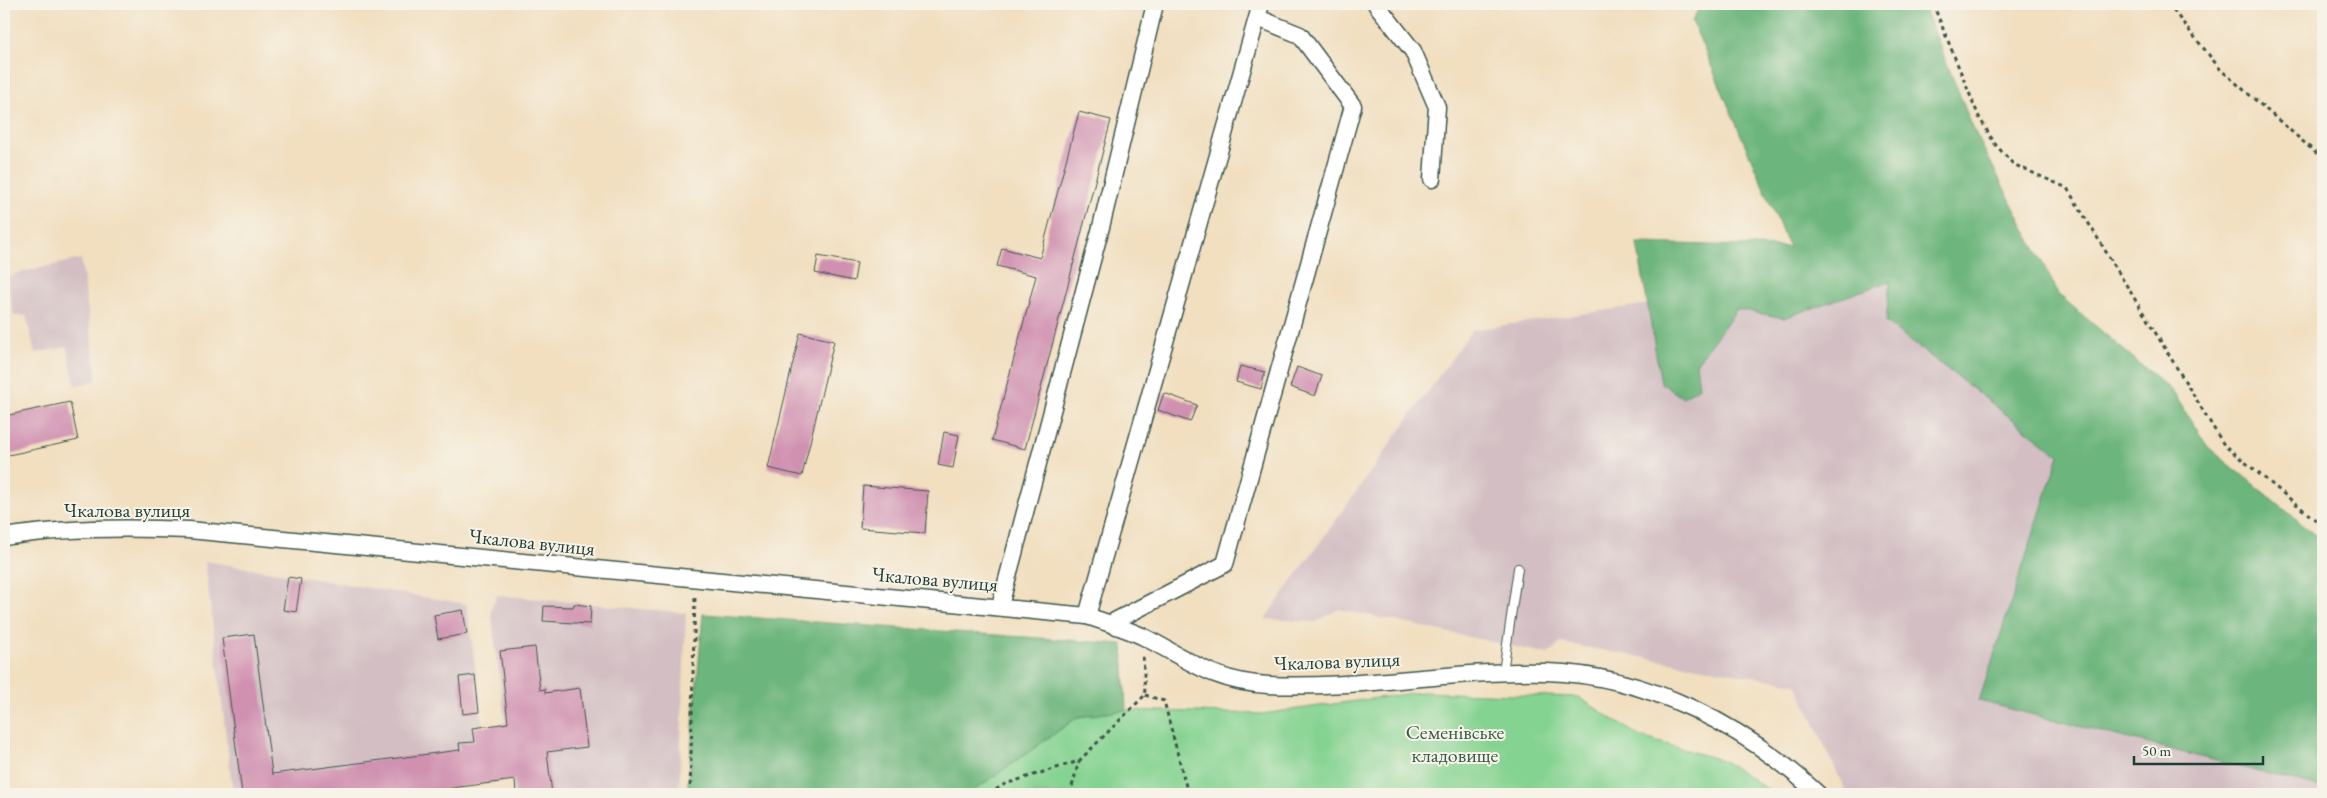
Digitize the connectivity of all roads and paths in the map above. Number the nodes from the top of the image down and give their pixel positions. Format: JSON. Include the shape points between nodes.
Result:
{"nodes":[{"id":1,"x":1155,"y":4,"type":"edge"},
{"id":2,"x":1376,"y":4,"type":"edge"},
{"id":3,"x":1934,"y":4,"type":"edge"},
{"id":4,"x":2168,"y":4,"type":"edge"},
{"id":5,"x":1259,"y":11,"type":"edge"},
{"id":6,"x":2323,"y":159,"type":"edge"},
{"id":7,"x":1432,"y":179,"type":"dead end"},
{"id":8,"x":2323,"y":526,"type":"edge"},
{"id":9,"x":4,"y":537,"type":"edge"},
{"id":10,"x":1518,"y":568,"type":"dead end"},
{"id":11,"x":696,"y":579,"type":"junction"},
{"id":12,"x":1000,"y":606,"type":"junction"},
{"id":13,"x":1087,"y":616,"type":"junction"},
{"id":14,"x":1110,"y":623,"type":"junction"},
{"id":15,"x":1142,"y":636,"type":"junction"},
{"id":16,"x":1503,"y":673,"type":"junction"},
{"id":17,"x":1145,"y":695,"type":"junction"},
{"id":18,"x":1079,"y":761,"type":"junction"},
{"id":19,"x":690,"y":794,"type":"edge"},
{"id":20,"x":990,"y":794,"type":"edge"},
{"id":21,"x":1070,"y":794,"type":"edge"},
{"id":22,"x":1188,"y":794,"type":"edge"},
{"id":23,"x":1818,"y":794,"type":"edge"}],
"edges":[{"from":1,"to":12,"type":"street","via":[[1101,227]]},
{"from":2,"to":7,"type":"street","via":[[1413,51],[1437,107]]},
{"from":3,"to":8,"type":"path","via":[[1979,118],[1995,144],[2013,164],[2067,188],[2224,445]]},
{"from":4,"to":6,"type":"path","via":[[2221,70]]},
{"from":5,"to":13,"type":"street"},
{"from":5,"to":14,"type":"street","via":[[1300,34],[1353,106],[1225,564]]},
{"from":9,"to":11,"type":"street","name":"Чкалова вулиця","via":[[122,527],[189,530]]},
{"from":10,"to":16,"type":"lane"},
{"from":11,"to":12,"type":"street","name":"Чкалова вулиця"},
{"from":11,"to":19,"type":"path"},
{"from":12,"to":13,"type":"street","name":"Чкалова вулиця"},
{"from":13,"to":14,"type":"street","name":"Чкалова вулиця"},
{"from":14,"to":15,"type":"street","name":"Чкалова вулиця"},
{"from":15,"to":16,"type":"street","name":"Чкалова вулиця","via":[[1205,671],[1236,681],[1268,685],[1362,683]]},
{"from":15,"to":17,"type":"path"},
{"from":16,"to":23,"type":"street","name":"Чкалова вулиця","via":[[1547,672],[1590,677],[1647,690],[1711,716],[1787,765]]},
{"from":17,"to":18,"type":"path"},
{"from":17,"to":22,"type":"path","via":[[1164,701]]},
{"from":18,"to":20,"type":"path","via":[[1004,784]]},
{"from":18,"to":21,"type":"path"}]}
